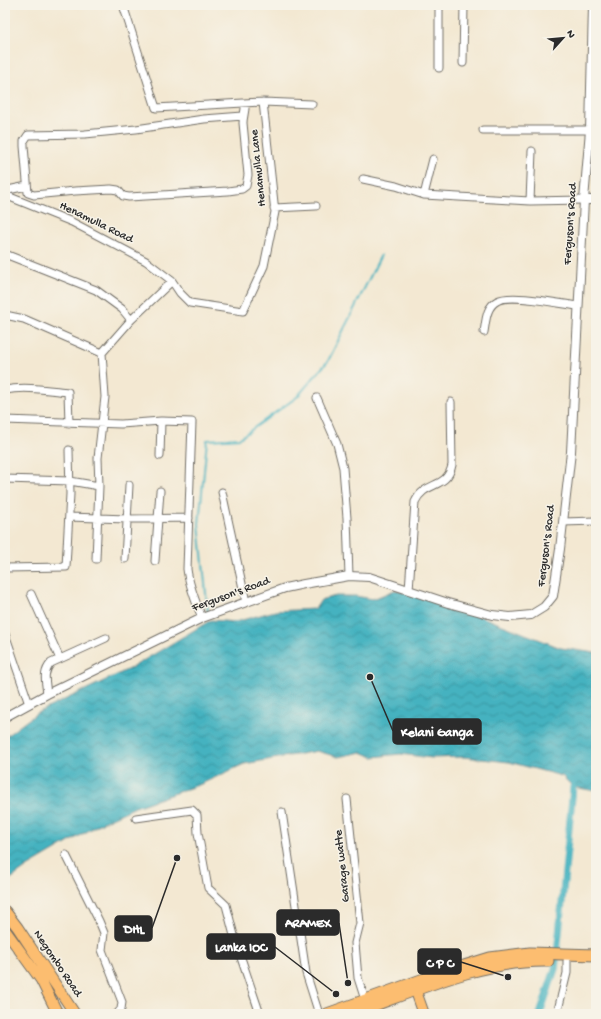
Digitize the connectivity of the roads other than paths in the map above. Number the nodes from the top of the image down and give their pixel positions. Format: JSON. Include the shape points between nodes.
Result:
{"nodes":[{"id":1,"x":124,"y":5,"type":"edge"},
{"id":2,"x":439,"y":5,"type":"edge"},
{"id":3,"x":464,"y":5,"type":"edge"},
{"id":4,"x":593,"y":5,"type":"edge"},
{"id":5,"x":463,"y":63,"type":"dead end"},
{"id":6,"x":438,"y":68,"type":"dead end"},
{"id":7,"x":263,"y":102,"type":"junction"},
{"id":8,"x":246,"y":103,"type":"junction"},
{"id":9,"x":312,"y":104,"type":"dead end"},
{"id":10,"x":243,"y":116,"type":"junction"},
{"id":11,"x":483,"y":130,"type":"dead end"},
{"id":12,"x":590,"y":130,"type":"junction"},
{"id":13,"x":532,"y":151,"type":"dead end"},
{"id":14,"x":433,"y":159,"type":"dead end"},
{"id":15,"x":363,"y":178,"type":"dead end"},
{"id":16,"x":27,"y":186,"type":"junction"},
{"id":17,"x":5,"y":195,"type":"edge"},
{"id":18,"x":424,"y":195,"type":"junction"},
{"id":19,"x":584,"y":200,"type":"junction"},
{"id":20,"x":596,"y":200,"type":"edge"},
{"id":21,"x":530,"y":201,"type":"junction"},
{"id":22,"x":316,"y":206,"type":"dead end"},
{"id":23,"x":274,"y":208,"type":"junction"},
{"id":24,"x":5,"y":254,"type":"edge"},
{"id":25,"x":172,"y":281,"type":"junction"},
{"id":26,"x":578,"y":306,"type":"junction"},
{"id":27,"x":5,"y":315,"type":"edge"},
{"id":28,"x":131,"y":320,"type":"junction"},
{"id":29,"x":484,"y":332,"type":"dead end"},
{"id":30,"x":102,"y":353,"type":"junction"},
{"id":31,"x":5,"y":390,"type":"edge"},
{"id":32,"x":317,"y":398,"type":"dead end"},
{"id":33,"x":451,"y":402,"type":"dead end"},
{"id":34,"x":5,"y":420,"type":"edge"},
{"id":35,"x":161,"y":421,"type":"junction"},
{"id":36,"x":69,"y":423,"type":"junction"},
{"id":37,"x":101,"y":424,"type":"junction"},
{"id":38,"x":69,"y":450,"type":"dead end"},
{"id":39,"x":160,"y":456,"type":"dead end"},
{"id":40,"x":5,"y":479,"type":"edge"},
{"id":41,"x":70,"y":481,"type":"junction"},
{"id":42,"x":99,"y":486,"type":"junction"},
{"id":43,"x":129,"y":486,"type":"dead end"},
{"id":44,"x":160,"y":491,"type":"dead end"},
{"id":45,"x":222,"y":492,"type":"dead end"},
{"id":46,"x":69,"y":517,"type":"junction"},
{"id":47,"x":98,"y":517,"type":"junction"},
{"id":48,"x":158,"y":518,"type":"junction"},
{"id":49,"x":189,"y":518,"type":"junction"},
{"id":50,"x":127,"y":519,"type":"junction"},
{"id":51,"x":596,"y":520,"type":"edge"},
{"id":52,"x":563,"y":522,"type":"junction"},
{"id":53,"x":96,"y":559,"type":"dead end"},
{"id":54,"x":125,"y":559,"type":"dead end"},
{"id":55,"x":155,"y":561,"type":"dead end"},
{"id":56,"x":5,"y":568,"type":"edge"},
{"id":57,"x":349,"y":576,"type":"junction"},
{"id":58,"x":409,"y":590,"type":"junction"},
{"id":59,"x":31,"y":594,"type":"dead end"},
{"id":60,"x":246,"y":602,"type":"junction"},
{"id":61,"x":202,"y":618,"type":"junction"},
{"id":62,"x":5,"y":634,"type":"edge"},
{"id":63,"x":106,"y":638,"type":"dead end"},
{"id":64,"x":60,"y":659,"type":"junction"},
{"id":65,"x":47,"y":694,"type":"junction"},
{"id":66,"x":28,"y":704,"type":"junction"},
{"id":67,"x":5,"y":717,"type":"edge"},
{"id":68,"x":347,"y":800,"type":"dead end"},
{"id":69,"x":282,"y":812,"type":"dead end"},
{"id":70,"x":136,"y":818,"type":"dead end"},
{"id":71,"x":66,"y":855,"type":"dead end"},
{"id":72,"x":5,"y":911,"type":"edge"},
{"id":73,"x":6,"y":932,"type":"edge"},
{"id":74,"x":596,"y":955,"type":"edge"},
{"id":75,"x":566,"y":959,"type":"junction"},
{"id":76,"x":596,"y":963,"type":"edge"},
{"id":77,"x":414,"y":987,"type":"junction"},
{"id":78,"x":365,"y":1000,"type":"junction"},
{"id":79,"x":58,"y":1014,"type":"edge"},
{"id":80,"x":75,"y":1014,"type":"edge"},
{"id":81,"x":117,"y":1014,"type":"edge"},
{"id":82,"x":260,"y":1014,"type":"edge"},
{"id":83,"x":319,"y":1014,"type":"edge"},
{"id":84,"x":327,"y":1014,"type":"edge"},
{"id":85,"x":351,"y":1014,"type":"edge"},
{"id":86,"x":424,"y":1014,"type":"edge"},
{"id":87,"x":557,"y":1014,"type":"edge"}],
"edges":[{"from":1,"to":8,"type":"street","via":[[156,108]]},
{"from":2,"to":6,"type":"street"},
{"from":3,"to":5,"type":"street"},
{"from":4,"to":12,"type":"street","name":"Ferguson's Road"},
{"from":7,"to":8,"type":"street"},
{"from":7,"to":9,"type":"street"},
{"from":7,"to":23,"type":"street","name":"Henamulla Lane"},
{"from":8,"to":10,"type":"street"},
{"from":10,"to":16,"type":"street","via":[[85,134],[28,135],[24,141]]},
{"from":10,"to":16,"type":"street","via":[[248,175],[246,186],[242,189],[129,197],[111,189],[31,195]]},
{"from":11,"to":12,"type":"street"},
{"from":12,"to":19,"type":"street","name":"Ferguson's Road"},
{"from":13,"to":21,"type":"street"},
{"from":14,"to":18,"type":"street"},
{"from":15,"to":18,"type":"street"},
{"from":16,"to":17,"type":"street","via":[[8,190]]},
{"from":17,"to":25,"type":"street","name":"Henamulla Road","via":[[72,222],[146,261]]},
{"from":18,"to":21,"type":"street"},
{"from":19,"to":20,"type":"street"},
{"from":19,"to":21,"type":"street"},
{"from":19,"to":26,"type":"street","name":"Ferguson's Road"},
{"from":22,"to":23,"type":"street"},
{"from":23,"to":25,"type":"street","name":"Henamulla Lane","via":[[264,266],[243,311],[190,304]]},
{"from":24,"to":28,"type":"street","via":[[96,290],[122,309]]},
{"from":25,"to":28,"type":"street"},
{"from":26,"to":29,"type":"street","via":[[513,298],[502,299],[488,312]]},
{"from":26,"to":52,"type":"street","name":"Ferguson's Road","via":[[570,452]]},
{"from":27,"to":30,"type":"street","via":[[24,319]]},
{"from":28,"to":30,"type":"street"},
{"from":30,"to":37,"type":"street","via":[[105,397]]},
{"from":31,"to":36,"type":"street","via":[[12,388],[68,392]]},
{"from":32,"to":57,"type":"street","via":[[337,444],[343,468]]},
{"from":33,"to":58,"type":"street","via":[[452,465],[446,479],[419,494],[415,502]]},
{"from":34,"to":36,"type":"street"},
{"from":35,"to":37,"type":"street"},
{"from":35,"to":39,"type":"street"},
{"from":35,"to":49,"type":"street","via":[[192,422]]},
{"from":36,"to":37,"type":"street"},
{"from":37,"to":42,"type":"street"},
{"from":38,"to":41,"type":"street"},
{"from":40,"to":41,"type":"street"},
{"from":41,"to":42,"type":"street"},
{"from":41,"to":46,"type":"street"},
{"from":42,"to":47,"type":"street"},
{"from":43,"to":50,"type":"street"},
{"from":44,"to":48,"type":"street"},
{"from":45,"to":60,"type":"street"},
{"from":46,"to":47,"type":"street"},
{"from":46,"to":56,"type":"street","via":[[66,567]]},
{"from":47,"to":50,"type":"street"},
{"from":47,"to":53,"type":"street"},
{"from":48,"to":49,"type":"street"},
{"from":48,"to":50,"type":"street"},
{"from":48,"to":55,"type":"street"},
{"from":49,"to":61,"type":"street","via":[[188,577]]},
{"from":50,"to":54,"type":"street"},
{"from":51,"to":52,"type":"street"},
{"from":52,"to":58,"type":"street","name":"Ferguson's Road","via":[[553,596],[544,607],[531,615],[492,615]]},
{"from":57,"to":58,"type":"street","name":"Ferguson's Road","via":[[369,577]]},
{"from":57,"to":60,"type":"street","name":"Ferguson's Road","via":[[285,588]]},
{"from":59,"to":64,"type":"street"},
{"from":60,"to":61,"type":"street","name":"Ferguson's Road"},
{"from":61,"to":65,"type":"street","name":"Ferguson's Road"},
{"from":62,"to":66,"type":"street"},
{"from":63,"to":64,"type":"street"},
{"from":64,"to":65,"type":"street","via":[[46,669]]},
{"from":65,"to":66,"type":"street","name":"Ferguson's Road"},
{"from":66,"to":67,"type":"street","name":"Ferguson's Road"},
{"from":68,"to":78,"type":"street","name":"Garage watte","via":[[360,923],[355,943],[358,978]]},
{"from":69,"to":83,"type":"street","via":[[306,973]]},
{"from":70,"to":82,"type":"street","via":[[192,810],[197,815],[206,882],[208,888],[226,905]]},
{"from":71,"to":81,"type":"street","via":[[104,933],[102,950],[122,1002]]},
{"from":72,"to":80,"type":"main road","name":"Negombo Road"},
{"from":73,"to":79,"type":"main road","name":"Negombo Road","via":[[41,980]]},
{"from":74,"to":75,"type":"highway"},
{"from":75,"to":76,"type":"highway"},
{"from":75,"to":77,"type":"highway","via":[[530,953],[490,958],[463,966]]},
{"from":75,"to":87,"type":"street","via":[[567,973]]},
{"from":77,"to":78,"type":"highway"},
{"from":77,"to":85,"type":"highway"},
{"from":77,"to":86,"type":"main road"},
{"from":78,"to":84,"type":"highway"}]}
